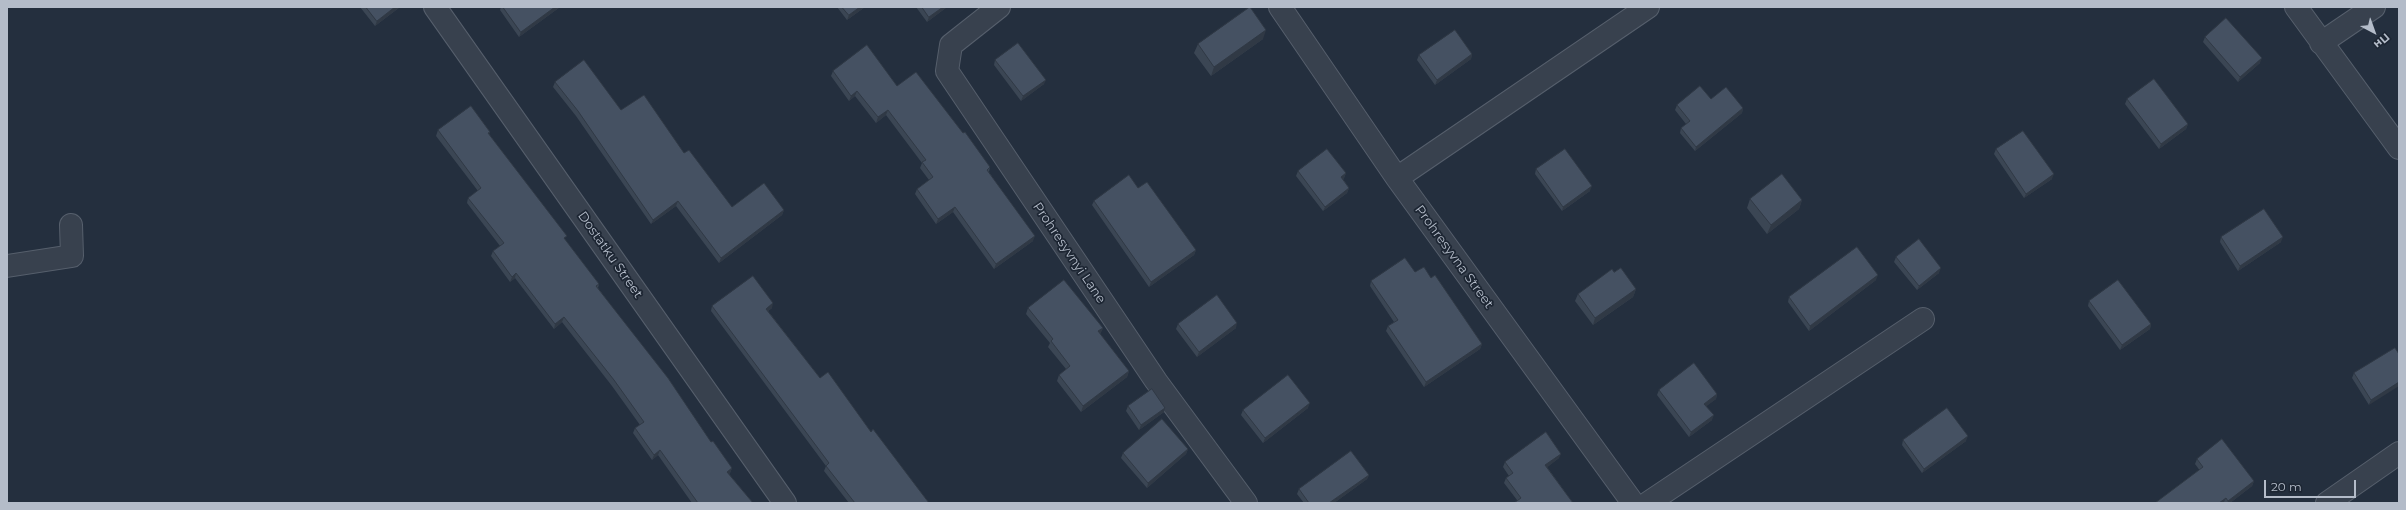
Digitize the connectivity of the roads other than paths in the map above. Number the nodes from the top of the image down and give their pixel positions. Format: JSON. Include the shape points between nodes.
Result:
{"nodes":[{"id":1,"x":435,"y":7,"type":"edge"},
{"id":2,"x":999,"y":7,"type":"edge"},
{"id":3,"x":1280,"y":7,"type":"edge"},
{"id":4,"x":1648,"y":7,"type":"edge"},
{"id":5,"x":2296,"y":7,"type":"edge"},
{"id":6,"x":2374,"y":7,"type":"edge"},
{"id":7,"x":2322,"y":44,"type":"junction"},
{"id":8,"x":2399,"y":148,"type":"edge"},
{"id":9,"x":1397,"y":178,"type":"junction"},
{"id":10,"x":71,"y":225,"type":"dead end"},
{"id":11,"x":7,"y":266,"type":"edge"},
{"id":12,"x":1924,"y":319,"type":"dead end"},
{"id":13,"x":2399,"y":453,"type":"edge"},
{"id":14,"x":785,"y":503,"type":"edge"},
{"id":15,"x":1246,"y":503,"type":"edge"},
{"id":16,"x":1633,"y":503,"type":"edge"},
{"id":17,"x":1648,"y":503,"type":"edge"},
{"id":18,"x":2327,"y":503,"type":"edge"}],
"edges":[{"from":1,"to":14,"type":"street","name":"Dostatku Street"},
{"from":2,"to":15,"type":"street","name":"Prohresyvnyi Lane","via":[[951,45],[947,71],[1156,381]]},
{"from":3,"to":9,"type":"street","name":"Prohresyvna Street"},
{"from":4,"to":9,"type":"street"},
{"from":5,"to":7,"type":"street"},
{"from":6,"to":7,"type":"street"},
{"from":7,"to":8,"type":"street"},
{"from":9,"to":16,"type":"street","name":"Prohresyvna Street"},
{"from":10,"to":11,"type":"street","via":[[72,256]]},
{"from":12,"to":17,"type":"street"},
{"from":13,"to":18,"type":"street"}]}
